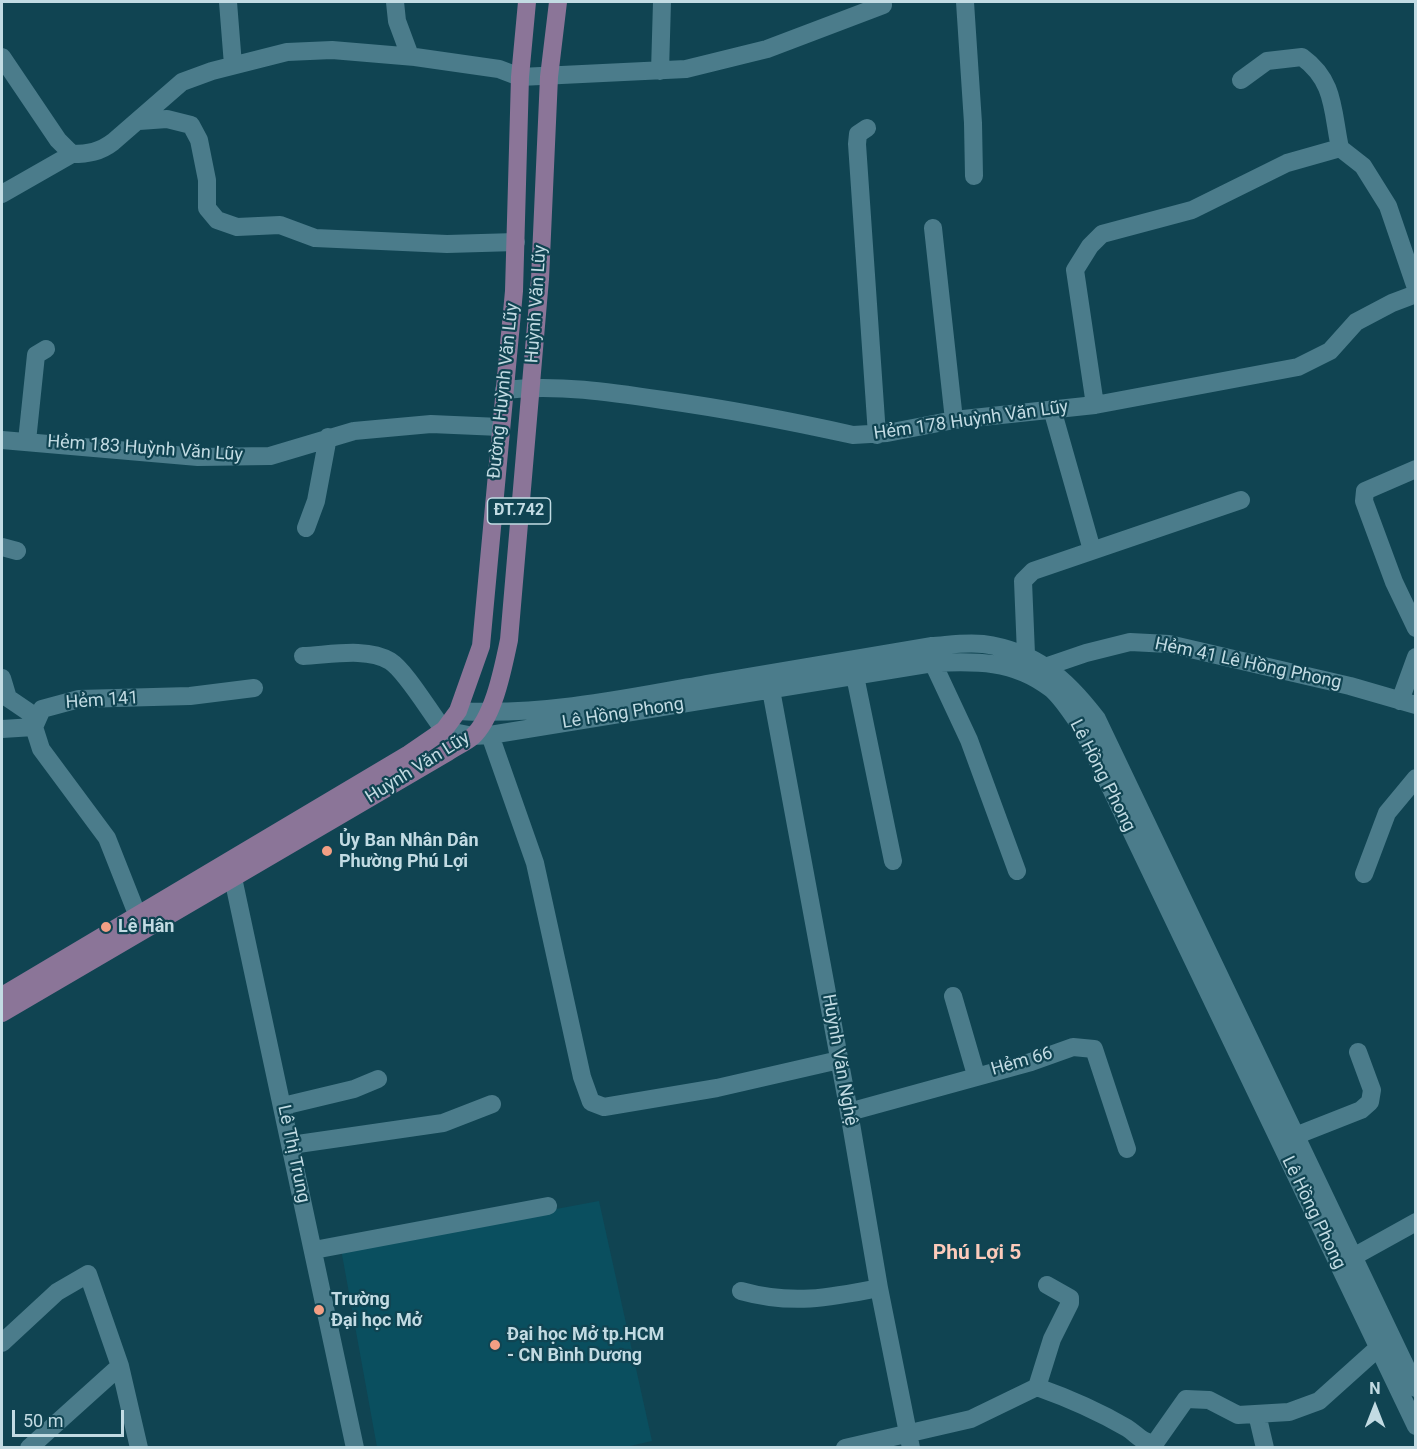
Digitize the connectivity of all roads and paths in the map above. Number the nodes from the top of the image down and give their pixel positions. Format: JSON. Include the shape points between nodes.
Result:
{"nodes":[{"id":1,"x":228,"y":2,"type":"edge"},
{"id":2,"x":395,"y":2,"type":"edge"},
{"id":3,"x":527,"y":2,"type":"edge"},
{"id":4,"x":558,"y":2,"type":"edge"},
{"id":5,"x":662,"y":2,"type":"edge"},
{"id":6,"x":964,"y":2,"type":"edge"},
{"id":7,"x":883,"y":5,"type":"dead end"},
{"id":8,"x":410,"y":56,"type":"junction"},
{"id":9,"x":2,"y":57,"type":"edge"},
{"id":10,"x":234,"y":65,"type":"junction"},
{"id":11,"x":660,"y":71,"type":"junction"},
{"id":12,"x":520,"y":77,"type":"junction"},
{"id":13,"x":549,"y":77,"type":"junction"},
{"id":14,"x":1241,"y":80,"type":"dead end"},
{"id":15,"x":139,"y":121,"type":"junction"},
{"id":16,"x":867,"y":128,"type":"dead end"},
{"id":17,"x":1340,"y":148,"type":"junction"},
{"id":18,"x":72,"y":154,"type":"junction"},
{"id":19,"x":974,"y":176,"type":"dead end"},
{"id":20,"x":2,"y":194,"type":"edge"},
{"id":21,"x":933,"y":228,"type":"dead end"},
{"id":22,"x":516,"y":242,"type":"junction"},
{"id":23,"x":1416,"y":288,"type":"edge"},
{"id":24,"x":1416,"y":294,"type":"edge"},
{"id":25,"x":46,"y":349,"type":"dead end"},
{"id":26,"x":531,"y":387,"type":"junction"},
{"id":27,"x":504,"y":390,"type":"junction"},
{"id":28,"x":1095,"y":405,"type":"junction"},
{"id":29,"x":1052,"y":409,"type":"junction"},
{"id":30,"x":954,"y":420,"type":"junction"},
{"id":31,"x":500,"y":428,"type":"junction"},
{"id":32,"x":877,"y":435,"type":"junction"},
{"id":33,"x":328,"y":437,"type":"junction"},
{"id":34,"x":2,"y":440,"type":"edge"},
{"id":35,"x":27,"y":441,"type":"junction"},
{"id":36,"x":1416,"y":469,"type":"edge"},
{"id":37,"x":1241,"y":500,"type":"dead end"},
{"id":38,"x":306,"y":528,"type":"dead end"},
{"id":39,"x":1092,"y":550,"type":"junction"},
{"id":40,"x":1416,"y":628,"type":"edge"},
{"id":41,"x":1026,"y":654,"type":"junction"},
{"id":42,"x":303,"y":656,"type":"dead end"},
{"id":43,"x":1416,"y":657,"type":"edge"},
{"id":44,"x":933,"y":663,"type":"junction"},
{"id":45,"x":1046,"y":668,"type":"junction"},
{"id":46,"x":855,"y":676,"type":"junction"},
{"id":47,"x":2,"y":678,"type":"edge"},
{"id":48,"x":769,"y":681,"type":"junction"},
{"id":49,"x":254,"y":688,"type":"dead end"},
{"id":50,"x":1408,"y":703,"type":"edge"},
{"id":51,"x":458,"y":711,"type":"junction"},
{"id":52,"x":487,"y":713,"type":"junction"},
{"id":53,"x":35,"y":722,"type":"junction"},
{"id":54,"x":2,"y":729,"type":"edge"},
{"id":55,"x":444,"y":730,"type":"junction"},
{"id":56,"x":481,"y":736,"type":"junction"},
{"id":57,"x":1416,"y":778,"type":"edge"},
{"id":58,"x":893,"y":861,"type":"dead end"},
{"id":59,"x":228,"y":871,"type":"junction"},
{"id":60,"x":1017,"y":871,"type":"dead end"},
{"id":61,"x":1364,"y":874,"type":"dead end"},
{"id":62,"x":137,"y":914,"type":"junction"},
{"id":63,"x":2,"y":996,"type":"edge"},
{"id":64,"x":953,"y":996,"type":"dead end"},
{"id":65,"x":2,"y":1013,"type":"edge"},
{"id":66,"x":1358,"y":1052,"type":"dead end"},
{"id":67,"x":839,"y":1060,"type":"junction"},
{"id":68,"x":976,"y":1075,"type":"junction"},
{"id":69,"x":378,"y":1079,"type":"dead end"},
{"id":70,"x":492,"y":1104,"type":"dead end"},
{"id":71,"x":283,"y":1106,"type":"junction"},
{"id":72,"x":849,"y":1112,"type":"junction"},
{"id":73,"x":1295,"y":1136,"type":"junction"},
{"id":74,"x":291,"y":1145,"type":"junction"},
{"id":75,"x":1127,"y":1149,"type":"dead end"},
{"id":76,"x":548,"y":1206,"type":"dead end"},
{"id":77,"x":1416,"y":1222,"type":"edge"},
{"id":78,"x":314,"y":1250,"type":"junction"},
{"id":79,"x":1353,"y":1257,"type":"junction"},
{"id":80,"x":1047,"y":1285,"type":"dead end"},
{"id":81,"x":879,"y":1288,"type":"junction"},
{"id":82,"x":741,"y":1291,"type":"dead end"},
{"id":83,"x":2,"y":1343,"type":"edge"},
{"id":84,"x":1378,"y":1348,"type":"junction"},
{"id":85,"x":120,"y":1366,"type":"junction"},
{"id":86,"x":1037,"y":1387,"type":"junction"},
{"id":87,"x":1416,"y":1388,"type":"edge"},
{"id":88,"x":1257,"y":1414,"type":"junction"},
{"id":89,"x":1416,"y":1426,"type":"edge"},
{"id":90,"x":910,"y":1440,"type":"edge"},
{"id":91,"x":29,"y":1448,"type":"edge"},
{"id":92,"x":139,"y":1448,"type":"edge"},
{"id":93,"x":355,"y":1448,"type":"edge"},
{"id":94,"x":844,"y":1448,"type":"edge"},
{"id":95,"x":1265,"y":1448,"type":"edge"}],
"edges":[{"from":1,"to":10,"type":"street"},
{"from":2,"to":8,"type":"street","via":[[397,21]]},
{"from":3,"to":12,"type":"main road","name":"Đường Huỳnh Văn Lũy","number":"ĐT.742"},
{"from":4,"to":13,"type":"main road","name":"Huỳnh Văn Lũy","number":"ĐT.742"},
{"from":5,"to":11,"type":"street"},
{"from":6,"to":19,"type":"street"},
{"from":7,"to":11,"type":"street","via":[[767,49],[686,69]]},
{"from":8,"to":10,"type":"street","via":[[332,50],[287,52]]},
{"from":8,"to":12,"type":"street","via":[[499,69]]},
{"from":9,"to":18,"type":"street","via":[[58,140]]},
{"from":10,"to":15,"type":"street","via":[[183,82]]},
{"from":11,"to":13,"type":"street"},
{"from":12,"to":13,"type":"street"},
{"from":12,"to":22,"type":"main road","name":"Đường Huỳnh Văn Lũy","number":"ĐT.742"},
{"from":13,"to":26,"type":"main road","name":"Huỳnh Văn Lũy","number":"ĐT.742"},
{"from":14,"to":17,"type":"street","via":[[1267,61],[1302,57],[1317,68],[1327,84]]},
{"from":15,"to":18,"type":"street","via":[[101,151]]},
{"from":15,"to":22,"type":"street","via":[[166,119],[191,125],[207,180],[207,208],[217,220],[237,226],[280,225],[315,238],[447,244]]},
{"from":16,"to":32,"type":"street","via":[[858,134],[857,144]]},
{"from":17,"to":23,"type":"street","via":[[1364,166],[1388,206]]},
{"from":17,"to":28,"type":"street","via":[[1287,163],[1192,210],[1102,234],[1090,246],[1075,270]]},
{"from":18,"to":20,"type":"street"},
{"from":21,"to":30,"type":"street"},
{"from":22,"to":27,"type":"main road","name":"Đường Huỳnh Văn Lũy","number":"ĐT.742"},
{"from":24,"to":28,"type":"street","name":"Hẻm 178 Huỳnh Văn Lũy","via":[[1356,322],[1330,351],[1298,367]]},
{"from":25,"to":35,"type":"street","via":[[36,355]]},
{"from":26,"to":27,"type":"street","name":"Hẻm 178 Huỳnh Văn Lũy"},
{"from":26,"to":32,"type":"street","name":"Hẻm 178 Huỳnh Văn Lũy","via":[[603,391],[707,406],[853,435]]},
{"from":26,"to":52,"type":"main road","name":"Huỳnh Văn Lũy","number":"ĐT.742","via":[[509,640]]},
{"from":27,"to":31,"type":"main road","name":"Đường Huỳnh Văn Lũy","number":"ĐT.742"},
{"from":28,"to":29,"type":"street","name":"Hẻm 178 Huỳnh Văn Lũy"},
{"from":29,"to":30,"type":"street","name":"Hẻm 178 Huỳnh Văn Lũy"},
{"from":29,"to":39,"type":"street"},
{"from":30,"to":32,"type":"street","name":"Hẻm 178 Huỳnh Văn Lũy"},
{"from":31,"to":33,"type":"street","name":"Hẻm 183 Huỳnh Văn Lũy","via":[[431,424]]},
{"from":31,"to":51,"type":"main road","name":"Đường Huỳnh Văn Lũy","number":"ĐT.742","via":[[481,646]]},
{"from":33,"to":35,"type":"street","name":"Hẻm 183 Huỳnh Văn Lũy","via":[[270,456],[198,457]]},
{"from":33,"to":38,"type":"street","via":[[316,501]]},
{"from":34,"to":35,"type":"street","name":"Hẻm 183 Huỳnh Văn Lũy"},
{"from":36,"to":40,"type":"street","via":[[1365,491],[1364,501]]},
{"from":37,"to":39,"type":"street"},
{"from":39,"to":41,"type":"street","via":[[1025,577]]},
{"from":41,"to":45,"type":"street","name":"Lê Hồng Phong"},
{"from":41,"to":48,"type":"street","name":"Lê Hồng Phong","via":[[982,644],[931,646]]},
{"from":42,"to":55,"type":"street","via":[[357,654],[391,662]]},
{"from":43,"to":50,"type":"street"},
{"from":44,"to":46,"type":"street","name":"Lê Hồng Phong"},
{"from":44,"to":60,"type":"street","via":[[969,740]]},
{"from":44,"to":84,"type":"street","name":"Lê Hồng Phong","via":[[980,660],[1019,670],[1051,688],[1082,728]]},
{"from":45,"to":50,"type":"street","name":"Hẻm 41 Lê Hồng Phong","via":[[1086,652],[1130,642],[1169,644]]},
{"from":45,"to":73,"type":"street","name":"Lê Hồng Phong","via":[[1073,688],[1097,719]]},
{"from":46,"to":48,"type":"street","name":"Lê Hồng Phong"},
{"from":46,"to":58,"type":"street"},
{"from":47,"to":53,"type":"street","via":[[8,698]]},
{"from":48,"to":52,"type":"street","name":"Lê Hồng Phong"},
{"from":48,"to":56,"type":"street","name":"Lê Hồng Phong"},
{"from":48,"to":67,"type":"street","name":"Huỳnh Văn Nghệ"},
{"from":49,"to":53,"type":"street","name":"Hẻm 141","via":[[190,696],[79,699],[42,709]]},
{"from":51,"to":52,"type":"street","name":"Lê Hồng Phong"},
{"from":51,"to":55,"type":"main road","name":"Đường Huỳnh Văn Lũy","number":"ĐT.742"},
{"from":52,"to":56,"type":"main road","name":"Huỳnh Văn Lũy","number":"ĐT.742"},
{"from":53,"to":54,"type":"street"},
{"from":53,"to":62,"type":"street","via":[[40,749],[107,838]]},
{"from":55,"to":56,"type":"street","name":"Lê Hồng Phong"},
{"from":55,"to":59,"type":"main road","name":"Đường Huỳnh Văn Lũy","number":"ĐT.742"},
{"from":56,"to":59,"type":"main road","name":"Huỳnh Văn Lũy","number":"ĐT.742"},
{"from":56,"to":67,"type":"street","via":[[535,864],[582,1077],[591,1102],[604,1107],[694,1092]]},
{"from":57,"to":61,"type":"street","via":[[1387,813]]},
{"from":59,"to":62,"type":"main road","name":"Huỳnh Văn Lũy","number":"ĐT.742"},
{"from":59,"to":65,"type":"main road","name":"Huỳnh Văn Lũy","number":"ĐT.742","via":[[180,907]]},
{"from":59,"to":71,"type":"street","name":"Lê Thị Trung"},
{"from":62,"to":63,"type":"main road","name":"Huỳnh Văn Lũy","number":"ĐT.742"},
{"from":64,"to":68,"type":"street"},
{"from":66,"to":73,"type":"street","via":[[1372,1090],[1370,1102],[1361,1110]]},
{"from":67,"to":72,"type":"street","name":"Huỳnh Văn Nghệ"},
{"from":68,"to":72,"type":"street","name":"Hẻm 66"},
{"from":68,"to":75,"type":"street","name":"Hẻm 66","via":[[1073,1047],[1094,1049]]},
{"from":69,"to":71,"type":"street","via":[[354,1089]]},
{"from":70,"to":74,"type":"street","via":[[443,1123]]},
{"from":71,"to":74,"type":"street","name":"Lê Thị Trung"},
{"from":72,"to":81,"type":"street","name":"Huỳnh Văn Nghệ"},
{"from":73,"to":79,"type":"street","name":"Lê Hồng Phong"},
{"from":74,"to":78,"type":"street","name":"Lê Thị Trung"},
{"from":76,"to":78,"type":"street"},
{"from":77,"to":79,"type":"street"},
{"from":78,"to":93,"type":"street","name":"Lê Thị Trung"},
{"from":79,"to":87,"type":"street","name":"Lê Hồng Phong"},
{"from":80,"to":86,"type":"street","via":[[1065,1294],[1070,1303],[1052,1339]]},
{"from":81,"to":82,"type":"street","via":[[806,1300],[781,1300]]},
{"from":81,"to":90,"type":"street","name":"Huỳnh Văn Nghệ"},
{"from":83,"to":85,"type":"street","via":[[57,1292],[88,1274]]},
{"from":84,"to":88,"type":"street","via":[[1319,1401],[1289,1412]]},
{"from":84,"to":89,"type":"street","name":"Lê Hồng Phong"},
{"from":85,"to":91,"type":"street"},
{"from":85,"to":92,"type":"street"},
{"from":86,"to":88,"type":"street","via":[[1073,1400],[1146,1443],[1155,1443],[1186,1399],[1209,1400],[1238,1415]]},
{"from":86,"to":90,"type":"street","via":[[971,1419]]},
{"from":88,"to":95,"type":"street"},
{"from":90,"to":94,"type":"street"}]}
